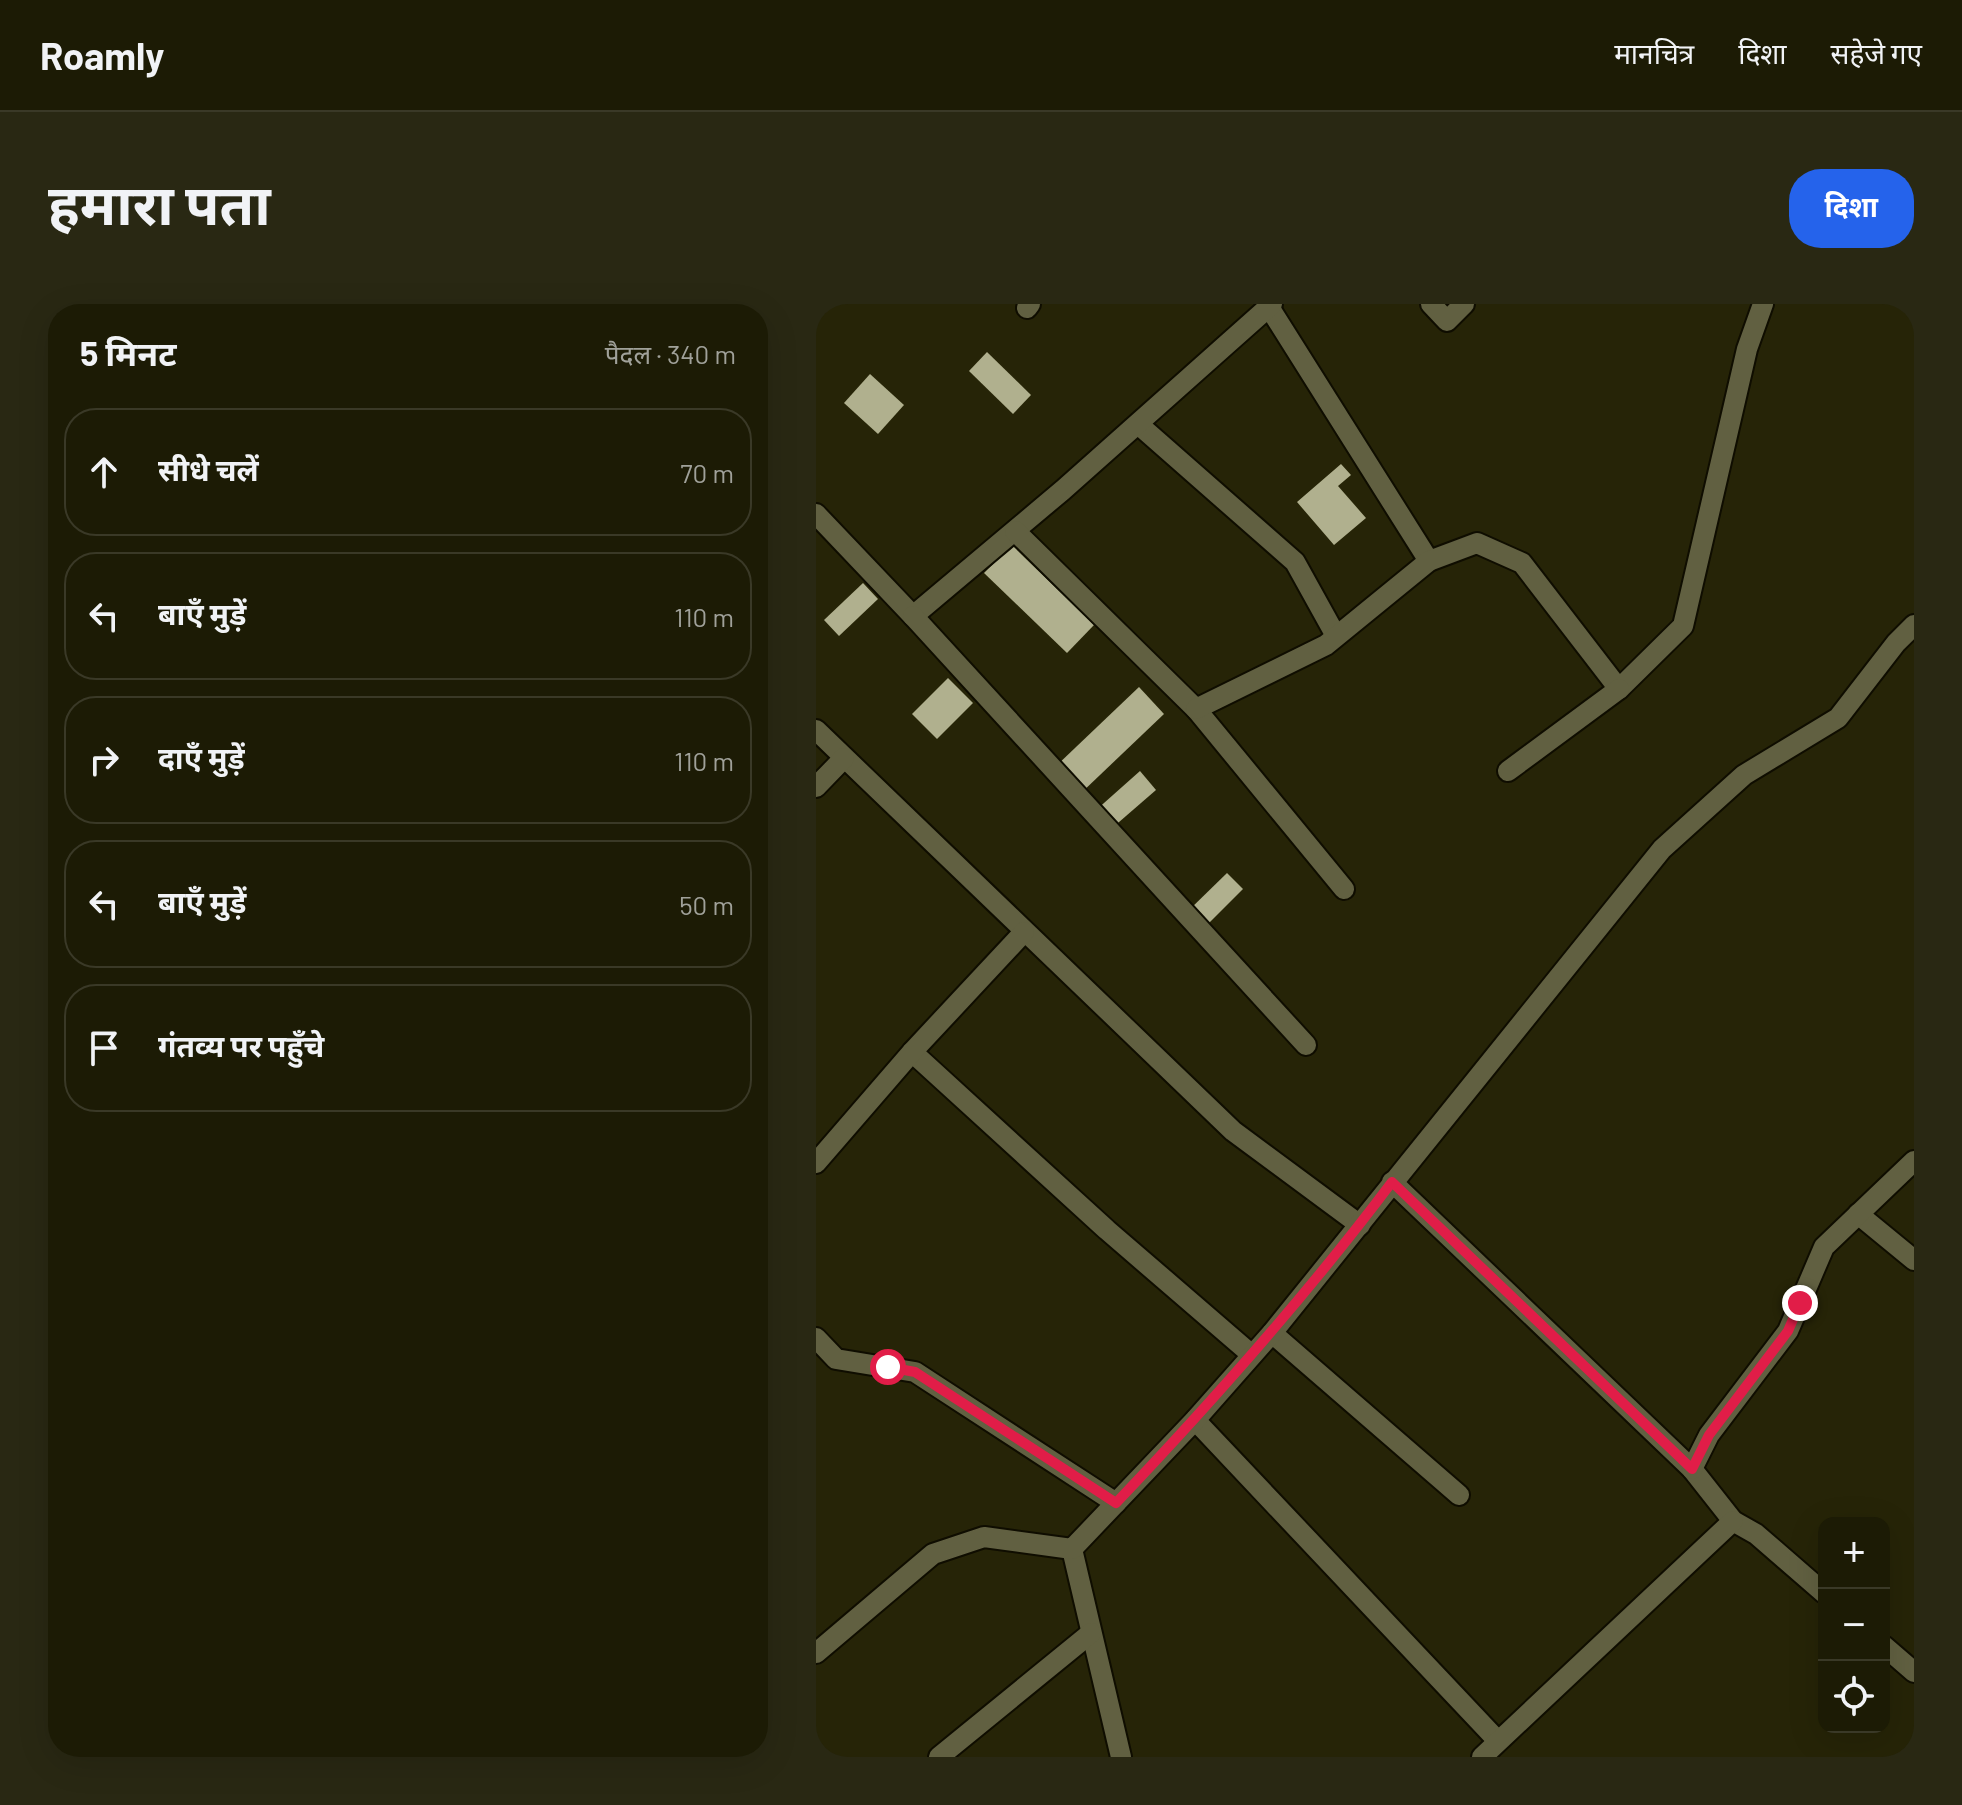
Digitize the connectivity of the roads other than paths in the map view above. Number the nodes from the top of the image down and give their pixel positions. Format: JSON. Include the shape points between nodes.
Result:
{"nodes":[{"id":1,"x":1431,"y":304,"type":"edge"},
{"id":2,"x":1464,"y":304,"type":"edge"},
{"id":3,"x":1763,"y":304,"type":"edge"},
{"id":4,"x":1271,"y":305,"type":"edge"},
{"id":5,"x":1138,"y":424,"type":"junction"},
{"id":6,"x":816,"y":514,"type":"edge"},
{"id":7,"x":1015,"y":531,"type":"junction"},
{"id":8,"x":1429,"y":561,"type":"junction"},
{"id":9,"x":913,"y":616,"type":"junction"},
{"id":10,"x":1914,"y":625,"type":"edge"},
{"id":11,"x":1336,"y":636,"type":"junction"},
{"id":12,"x":1619,"y":689,"type":"junction"},
{"id":13,"x":1196,"y":709,"type":"junction"},
{"id":14,"x":816,"y":730,"type":"edge"},
{"id":15,"x":844,"y":758,"type":"junction"},
{"id":16,"x":1508,"y":771,"type":"dead end"},
{"id":17,"x":816,"y":787,"type":"edge"},
{"id":18,"x":1344,"y":889,"type":"dead end"},
{"id":19,"x":1024,"y":932,"type":"junction"},
{"id":20,"x":1306,"y":1045,"type":"dead end"},
{"id":21,"x":912,"y":1052,"type":"junction"},
{"id":22,"x":1914,"y":1161,"type":"edge"},
{"id":23,"x":816,"y":1163,"type":"edge"},
{"id":24,"x":1392,"y":1182,"type":"junction"},
{"id":25,"x":1858,"y":1214,"type":"junction"},
{"id":26,"x":1360,"y":1225,"type":"junction"},
{"id":27,"x":1914,"y":1260,"type":"edge"},
{"id":28,"x":1272,"y":1333,"type":"junction"},
{"id":29,"x":816,"y":1338,"type":"edge"},
{"id":30,"x":1252,"y":1355,"type":"junction"},
{"id":31,"x":1195,"y":1420,"type":"junction"},
{"id":32,"x":1692,"y":1469,"type":"junction"},
{"id":33,"x":1459,"y":1495,"type":"dead end"},
{"id":34,"x":1116,"y":1503,"type":"junction"},
{"id":35,"x":1733,"y":1521,"type":"junction"},
{"id":36,"x":1072,"y":1549,"type":"junction"},
{"id":37,"x":1819,"y":1589,"type":"edge"},
{"id":38,"x":1091,"y":1633,"type":"junction"},
{"id":39,"x":1890,"y":1651,"type":"edge"},
{"id":40,"x":816,"y":1653,"type":"edge"},
{"id":41,"x":1914,"y":1672,"type":"edge"},
{"id":42,"x":1498,"y":1741,"type":"junction"},
{"id":43,"x":939,"y":1757,"type":"edge"},
{"id":44,"x":1121,"y":1757,"type":"edge"},
{"id":45,"x":1482,"y":1757,"type":"edge"}],
"edges":[{"from":1,"to":2,"type":"street","via":[[1447,321]]},
{"from":3,"to":12,"type":"street","via":[[1747,349],[1683,626]]},
{"from":4,"to":5,"type":"street"},
{"from":4,"to":8,"type":"street"},
{"from":5,"to":7,"type":"street"},
{"from":5,"to":11,"type":"street","via":[[1295,562]]},
{"from":6,"to":9,"type":"street"},
{"from":7,"to":9,"type":"street"},
{"from":7,"to":13,"type":"street"},
{"from":8,"to":11,"type":"street"},
{"from":8,"to":12,"type":"street","via":[[1477,543],[1522,563]]},
{"from":9,"to":20,"type":"street"},
{"from":10,"to":24,"type":"street","via":[[1838,718],[1744,775],[1662,849]]},
{"from":11,"to":13,"type":"street"},
{"from":12,"to":16,"type":"street"},
{"from":13,"to":18,"type":"street"},
{"from":14,"to":15,"type":"street"},
{"from":15,"to":17,"type":"street"},
{"from":15,"to":19,"type":"street"},
{"from":19,"to":21,"type":"street"},
{"from":19,"to":26,"type":"street","via":[[1233,1131]]},
{"from":21,"to":23,"type":"street"},
{"from":21,"to":30,"type":"street"},
{"from":22,"to":25,"type":"street"},
{"from":24,"to":26,"type":"street"},
{"from":24,"to":32,"type":"street"},
{"from":25,"to":27,"type":"street"},
{"from":25,"to":32,"type":"street","via":[[1824,1247],[1788,1331],[1709,1435]]},
{"from":26,"to":28,"type":"street"},
{"from":28,"to":30,"type":"street"},
{"from":28,"to":33,"type":"street"},
{"from":29,"to":34,"type":"street","via":[[836,1359],[915,1372]]},
{"from":30,"to":31,"type":"street"},
{"from":31,"to":34,"type":"street"},
{"from":31,"to":42,"type":"street"},
{"from":32,"to":35,"type":"street"},
{"from":34,"to":36,"type":"street"},
{"from":35,"to":37,"type":"street","via":[[1756,1534]]},
{"from":35,"to":42,"type":"street"},
{"from":36,"to":38,"type":"street"},
{"from":36,"to":40,"type":"street","via":[[984,1537],[933,1554]]},
{"from":38,"to":43,"type":"street"},
{"from":38,"to":44,"type":"street"},
{"from":39,"to":41,"type":"street"},
{"from":42,"to":45,"type":"street"}]}
